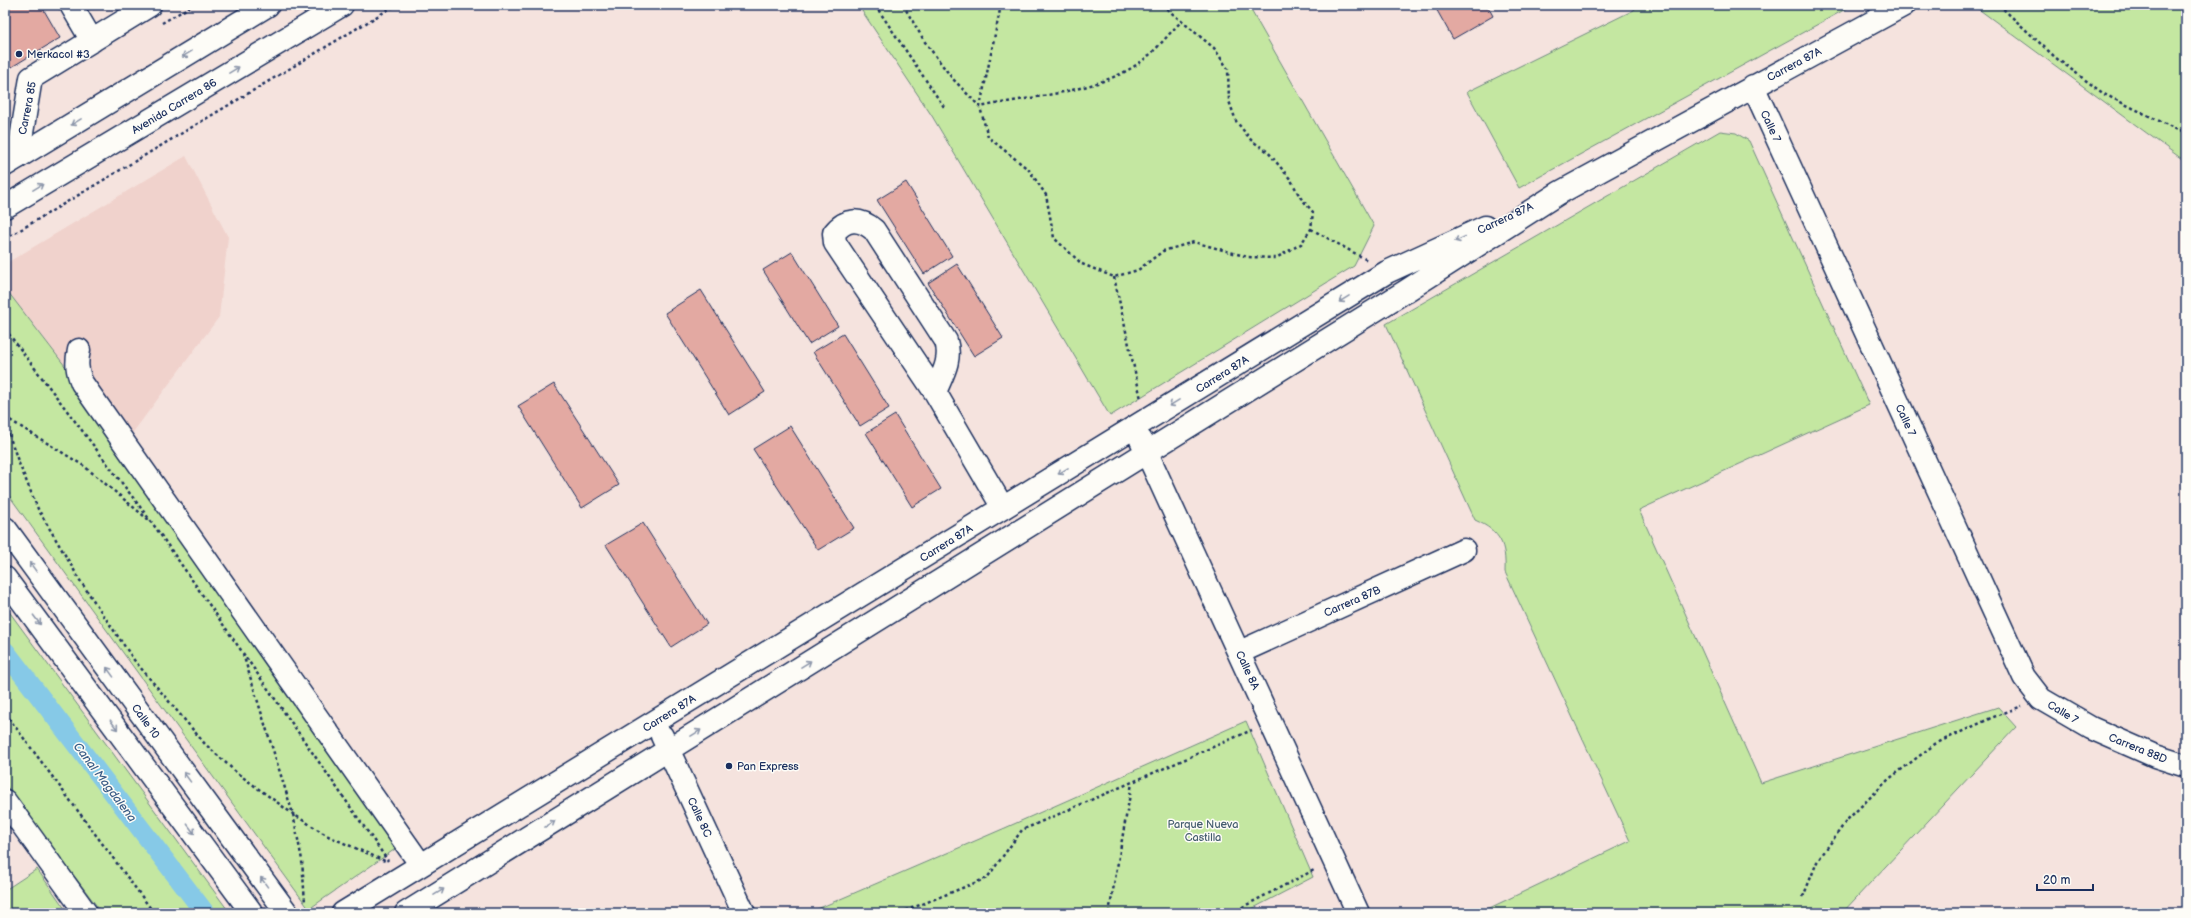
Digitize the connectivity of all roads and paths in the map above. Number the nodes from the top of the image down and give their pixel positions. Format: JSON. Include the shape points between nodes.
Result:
{"nodes":[{"id":1,"x":71,"y":5,"type":"edge"},
{"id":2,"x":150,"y":5,"type":"edge"},
{"id":3,"x":193,"y":5,"type":"edge"},
{"id":4,"x":268,"y":5,"type":"edge"},
{"id":5,"x":342,"y":5,"type":"edge"},
{"id":6,"x":396,"y":5,"type":"edge"},
{"id":7,"x":875,"y":5,"type":"edge"},
{"id":8,"x":903,"y":5,"type":"edge"},
{"id":9,"x":1001,"y":5,"type":"edge"},
{"id":10,"x":1162,"y":5,"type":"edge"},
{"id":11,"x":1904,"y":5,"type":"edge"},
{"id":12,"x":1999,"y":5,"type":"edge"},
{"id":13,"x":1182,"y":21,"type":"junction"},
{"id":14,"x":159,"y":25,"type":"dead end"},
{"id":15,"x":92,"y":41,"type":"junction"},
{"id":16,"x":1753,"y":86,"type":"junction"},
{"id":17,"x":944,"y":107,"type":"dead end"},
{"id":18,"x":980,"y":107,"type":"junction"},
{"id":19,"x":2186,"y":134,"type":"edge"},
{"id":20,"x":11,"y":161,"type":"edge"},
{"id":21,"x":1559,"y":193,"type":"junction"},
{"id":22,"x":5,"y":207,"type":"edge"},
{"id":23,"x":1311,"y":229,"type":"junction"},
{"id":24,"x":5,"y":239,"type":"edge"},
{"id":25,"x":1387,"y":272,"type":"junction"},
{"id":26,"x":1114,"y":276,"type":"junction"},
{"id":27,"x":5,"y":329,"type":"edge"},
{"id":28,"x":79,"y":350,"type":"dead end"},
{"id":29,"x":935,"y":392,"type":"junction"},
{"id":30,"x":5,"y":417,"type":"edge"},
{"id":31,"x":5,"y":423,"type":"edge"},
{"id":32,"x":1140,"y":424,"type":"junction"},
{"id":33,"x":1147,"y":452,"type":"junction"},
{"id":34,"x":1003,"y":508,"type":"junction"},
{"id":35,"x":153,"y":524,"type":"junction"},
{"id":36,"x":5,"y":528,"type":"edge"},
{"id":37,"x":1464,"y":550,"type":"dead end"},
{"id":38,"x":5,"y":578,"type":"edge"},
{"id":39,"x":242,"y":650,"type":"junction"},
{"id":40,"x":1240,"y":652,"type":"junction"},
{"id":41,"x":2041,"y":699,"type":"junction"},
{"id":42,"x":5,"y":713,"type":"edge"},
{"id":43,"x":655,"y":721,"type":"junction"},
{"id":44,"x":1272,"y":722,"type":"junction"},
{"id":45,"x":2091,"y":728,"type":"joint"},
{"id":46,"x":668,"y":750,"type":"junction"},
{"id":47,"x":2186,"y":766,"type":"edge"},
{"id":48,"x":1132,"y":782,"type":"junction"},
{"id":49,"x":5,"y":801,"type":"edge"},
{"id":50,"x":293,"y":814,"type":"junction"},
{"id":51,"x":1334,"y":859,"type":"junction"},
{"id":52,"x":421,"y":865,"type":"junction"},
{"id":53,"x":1803,"y":897,"type":"dead end"},
{"id":54,"x":296,"y":910,"type":"edge"},
{"id":55,"x":86,"y":913,"type":"edge"},
{"id":56,"x":154,"y":913,"type":"edge"},
{"id":57,"x":252,"y":913,"type":"edge"},
{"id":58,"x":343,"y":913,"type":"edge"},
{"id":59,"x":406,"y":913,"type":"edge"},
{"id":60,"x":744,"y":913,"type":"edge"},
{"id":61,"x":900,"y":913,"type":"edge"},
{"id":62,"x":1109,"y":913,"type":"edge"},
{"id":63,"x":1231,"y":913,"type":"edge"},
{"id":64,"x":1358,"y":913,"type":"edge"}],
"edges":[{"from":1,"to":15,"type":"street"},
{"from":2,"to":15,"type":"street","name":"Carrera 85"},
{"from":3,"to":14,"type":"path"},
{"from":4,"to":20,"type":"street","one_way":true},
{"from":22,"to":5,"type":"street","name":"Avenida Carrera 86","one_way":true},
{"from":6,"to":24,"type":"path"},
{"from":7,"to":17,"type":"path"},
{"from":8,"to":18,"type":"path","via":[[925,42],[952,78]]},
{"from":9,"to":18,"type":"path"},
{"from":10,"to":13,"type":"path"},
{"from":11,"to":16,"type":"street","name":"Carrera 87A"},
{"from":12,"to":19,"type":"path","via":[[2056,58],[2104,94]]},
{"from":13,"to":18,"type":"path","via":[[1148,57],[1119,74],[1077,89]]},
{"from":13,"to":23,"type":"path","via":[[1214,48],[1228,69],[1229,101],[1236,121],[1251,140],[1268,152],[1291,180],[1300,197],[1313,212]]},
{"from":15,"to":20,"type":"street","name":"Carrera 85","via":[[31,78]]},
{"from":16,"to":21,"type":"street","name":"Carrera 87A"},
{"from":16,"to":41,"type":"street","name":"Calle 7","via":[[2024,677]]},
{"from":18,"to":26,"type":"path","via":[[988,137],[1029,170],[1046,195],[1054,238],[1082,264]]},
{"from":21,"to":25,"type":"street","name":"Carrera 87A","one_way":true},
{"from":21,"to":33,"type":"street","name":"Carrera 87A"},
{"from":23,"to":25,"type":"path"},
{"from":23,"to":26,"type":"path","via":[[1301,244],[1276,258],[1248,257],[1194,242],[1163,251],[1138,270]]},
{"from":25,"to":32,"type":"street","name":"Carrera 87A","one_way":true},
{"from":26,"to":32,"type":"path"},
{"from":27,"to":35,"type":"path"},
{"from":28,"to":52,"type":"street","via":[[77,367],[82,384]]},
{"from":29,"to":29,"type":"street","via":[[948,361],[949,350],[946,341],[874,230],[864,222],[853,221],[840,226],[834,233],[835,243]]},
{"from":29,"to":34,"type":"street"},
{"from":30,"to":35,"type":"path","via":[[84,466]]},
{"from":31,"to":50,"type":"path","via":[[38,508],[81,582],[134,660],[205,744],[237,773]]},
{"from":32,"to":33,"type":"street","name":"Calle 8A"},
{"from":32,"to":34,"type":"street","name":"Carrera 87A","one_way":true},
{"from":33,"to":40,"type":"street","name":"Calle 8A"},
{"from":46,"to":33,"type":"street","name":"Carrera 87A","one_way":true},
{"from":34,"to":43,"type":"street","name":"Carrera 87A"},
{"from":35,"to":39,"type":"path"},
{"from":54,"to":36,"type":"street","name":"Calle 10","one_way":true},
{"from":37,"to":40,"type":"street","name":"Carrera 87B"},
{"from":38,"to":57,"type":"street","one_way":true},
{"from":39,"to":50,"type":"path"},
{"from":39,"to":50,"type":"path","via":[[389,863],[328,836]]},
{"from":40,"to":44,"type":"street","name":"Calle 8A"},
{"from":41,"to":45,"type":"street","name":"Calle 7"},
{"from":41,"to":53,"type":"path","via":[[1991,718],[1935,744],[1889,779],[1847,820],[1817,862]]},
{"from":42,"to":56,"type":"path"},
{"from":43,"to":46,"type":"street","name":"Calle 8C"},
{"from":43,"to":52,"type":"street","name":"Carrera 87A"},
{"from":44,"to":48,"type":"path"},
{"from":44,"to":51,"type":"street","name":"Calle 8A"},
{"from":45,"to":47,"type":"street","name":"Carrera 88D","via":[[2155,756]]},
{"from":59,"to":46,"type":"street","name":"Carrera 87A","one_way":true},
{"from":46,"to":60,"type":"street","name":"Calle 8C"},
{"from":48,"to":61,"type":"path","via":[[1022,830],[987,878]]},
{"from":48,"to":62,"type":"path"},
{"from":49,"to":55,"type":"street"},
{"from":50,"to":54,"type":"path","via":[[302,860]]},
{"from":51,"to":63,"type":"path"},
{"from":51,"to":64,"type":"street","name":"Calle 8A"},
{"from":52,"to":58,"type":"street","name":"Carrera 87A"}]}
